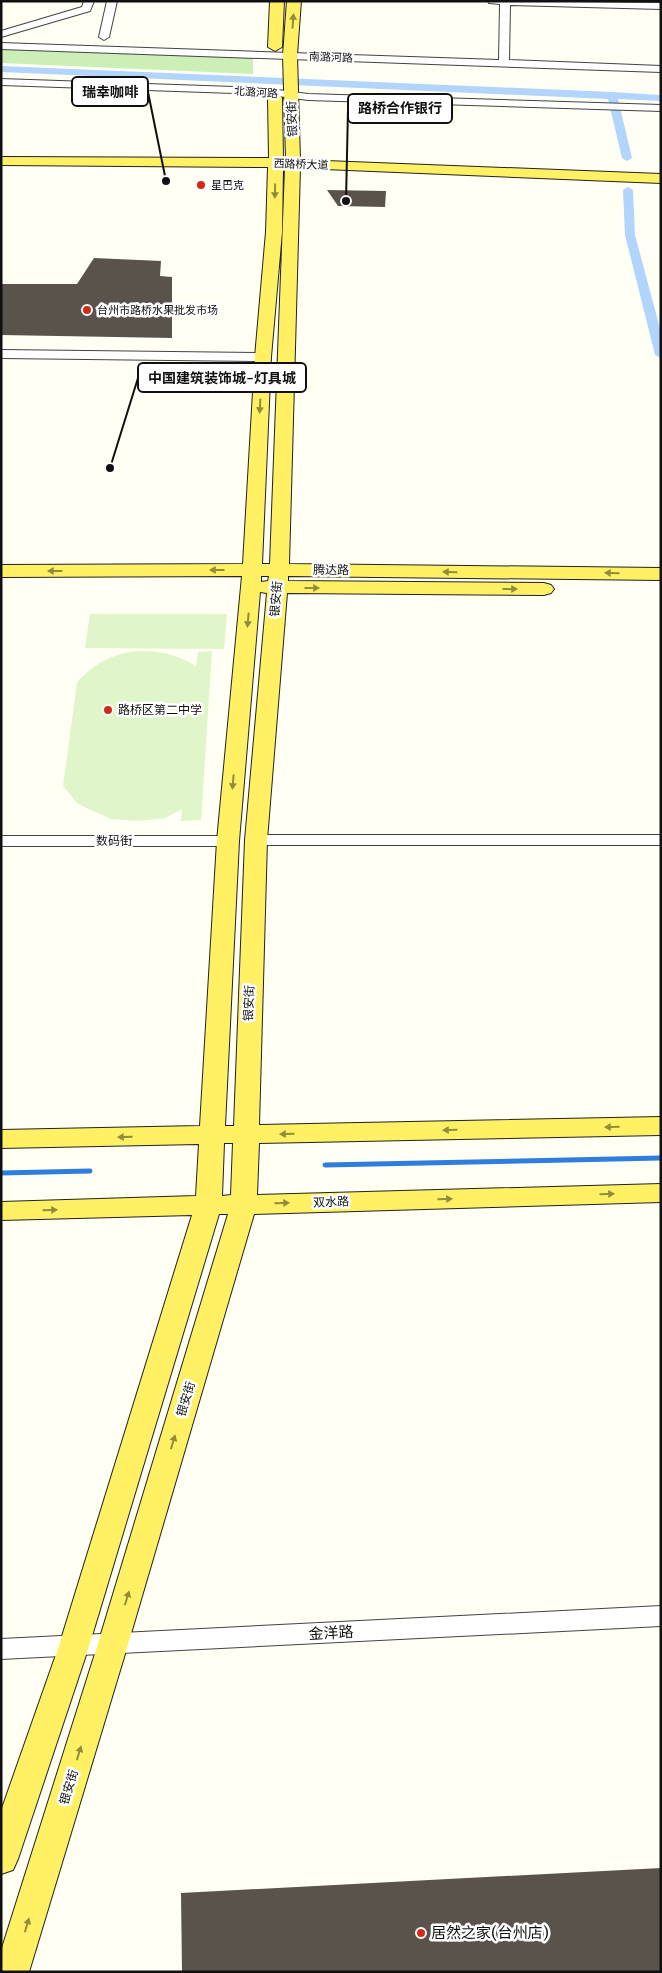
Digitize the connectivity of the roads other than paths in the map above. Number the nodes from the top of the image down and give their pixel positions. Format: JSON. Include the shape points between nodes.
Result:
{"nodes":[{"id":1,"x":89,"y":1,"type":"edge"},
{"id":2,"x":112,"y":1,"type":"edge"},
{"id":3,"x":277,"y":1,"type":"edge"},
{"id":4,"x":294,"y":1,"type":"edge"},
{"id":5,"x":493,"y":1,"type":"edge"},
{"id":6,"x":505,"y":2,"type":"edge"},
{"id":7,"x":640,"y":3,"type":"edge"},
{"id":8,"x":661,"y":6,"type":"edge"},
{"id":9,"x":1,"y":26,"type":"edge"},
{"id":10,"x":20,"y":28,"type":"junction"},
{"id":11,"x":1,"y":34,"type":"edge"},
{"id":12,"x":104,"y":37,"type":"dead end"},
{"id":13,"x":1,"y":46,"type":"edge"},
{"id":14,"x":290,"y":56,"type":"junction"},
{"id":15,"x":275,"y":60,"type":"junction"},
{"id":16,"x":504,"y":63,"type":"junction"},
{"id":17,"x":661,"y":69,"type":"edge"},
{"id":18,"x":1,"y":82,"type":"edge"},
{"id":19,"x":283,"y":88,"type":"junction"},
{"id":20,"x":661,"y":108,"type":"edge"},
{"id":21,"x":1,"y":153,"type":"edge"},
{"id":22,"x":285,"y":160,"type":"junction"},
{"id":23,"x":1,"y":161,"type":"edge"},
{"id":24,"x":661,"y":172,"type":"edge"},
{"id":25,"x":661,"y":179,"type":"edge"},
{"id":26,"x":1,"y":354,"type":"edge"},
{"id":27,"x":263,"y":356,"type":"junction"},
{"id":28,"x":1,"y":571,"type":"edge"},
{"id":29,"x":661,"y":574,"type":"edge"},
{"id":30,"x":251,"y":578,"type":"junction"},
{"id":31,"x":278,"y":579,"type":"junction"},
{"id":32,"x":1,"y":587,"type":"edge"},
{"id":33,"x":661,"y":590,"type":"edge"},
{"id":34,"x":256,"y":840,"type":"junction"},
{"id":35,"x":661,"y":840,"type":"edge"},
{"id":36,"x":1,"y":841,"type":"edge"},
{"id":37,"x":228,"y":841,"type":"junction"},
{"id":38,"x":661,"y":1126,"type":"edge"},
{"id":39,"x":212,"y":1135,"type":"junction"},
{"id":40,"x":245,"y":1135,"type":"junction"},
{"id":41,"x":1,"y":1140,"type":"edge"},
{"id":42,"x":661,"y":1193,"type":"edge"},
{"id":43,"x":244,"y":1204,"type":"junction"},
{"id":44,"x":208,"y":1206,"type":"junction"},
{"id":45,"x":1,"y":1211,"type":"edge"},
{"id":46,"x":661,"y":1616,"type":"edge"},
{"id":47,"x":113,"y":1644,"type":"junction"},
{"id":48,"x":74,"y":1646,"type":"junction"},
{"id":49,"x":1,"y":1650,"type":"edge"},
{"id":50,"x":1,"y":1859,"type":"edge"},
{"id":51,"x":12,"y":1972,"type":"edge"}],
"edges":[{"from":1,"to":10,"type":"street","via":[[86,9]]},
{"from":2,"to":12,"type":"street"},
{"from":3,"to":15,"type":"main road"},
{"from":14,"to":4,"type":"main road","name":"银安街","one_way":true},
{"from":5,"to":6,"type":"street"},
{"from":6,"to":7,"type":"street"},
{"from":6,"to":16,"type":"street"},
{"from":7,"to":8,"type":"street"},
{"from":9,"to":10,"type":"street"},
{"from":10,"to":11,"type":"street"},
{"from":13,"to":15,"type":"street","name":"南潞河路"},
{"from":14,"to":15,"type":"street","name":"南潞河路"},
{"from":14,"to":16,"type":"street","name":"南潞河路"},
{"from":14,"to":19,"type":"main road","name":"银安街"},
{"from":16,"to":17,"type":"street","name":"南潞河路"},
{"from":18,"to":19,"type":"street","name":"北潞河路"},
{"from":19,"to":20,"type":"street","name":"北潞河路"},
{"from":19,"to":22,"type":"main road","name":"银安街"},
{"from":21,"to":22,"type":"main road","name":"西路桥大道","via":[[212,154]]},
{"from":22,"to":23,"type":"main road","name":"西路桥大道"},
{"from":22,"to":24,"type":"main road","name":"西路桥大道"},
{"from":22,"to":25,"type":"main road","name":"西路桥大道"},
{"from":22,"to":27,"type":"main road","name":"银安街","one_way":true,"via":[[274,232]]},
{"from":22,"to":31,"type":"main road","name":"银安街","via":[[286,290]]},
{"from":26,"to":27,"type":"street"},
{"from":27,"to":30,"type":"main road","name":"银安街","one_way":true},
{"from":30,"to":28,"type":"main road","name":"腾达路","one_way":true},
{"from":29,"to":31,"type":"main road","name":"腾达路","one_way":true},
{"from":30,"to":31,"type":"main road","name":"腾达路"},
{"from":30,"to":32,"type":"main road","name":"腾达路"},
{"from":30,"to":37,"type":"main road","name":"银安街","one_way":true},
{"from":31,"to":33,"type":"main road","name":"腾达路","one_way":true},
{"from":31,"to":34,"type":"main road","name":"银安街"},
{"from":34,"to":35,"type":"street"},
{"from":34,"to":40,"type":"main road","name":"银安街"},
{"from":36,"to":37,"type":"street","name":"数码街"},
{"from":37,"to":39,"type":"main road","name":"银安街"},
{"from":38,"to":40,"type":"main road","one_way":true},
{"from":39,"to":40,"type":"main road"},
{"from":39,"to":41,"type":"main road","one_way":true},
{"from":39,"to":44,"type":"main road","name":"银安街"},
{"from":40,"to":43,"type":"main road","name":"银安街"},
{"from":43,"to":42,"type":"main road","name":"双水路","one_way":true},
{"from":43,"to":44,"type":"main road","name":"双水路"},
{"from":47,"to":43,"type":"main road","name":"银安街","one_way":true},
{"from":45,"to":44,"type":"main road","name":"双水路","one_way":true},
{"from":44,"to":48,"type":"main road","name":"银安街"},
{"from":46,"to":47,"type":"street","name":"金洋路"},
{"from":47,"to":48,"type":"street","name":"金洋路"},
{"from":51,"to":47,"type":"main road","name":"银安街","one_way":true},
{"from":48,"to":49,"type":"street","name":"金洋路"},
{"from":48,"to":50,"type":"main road","name":"银安街"}]}
